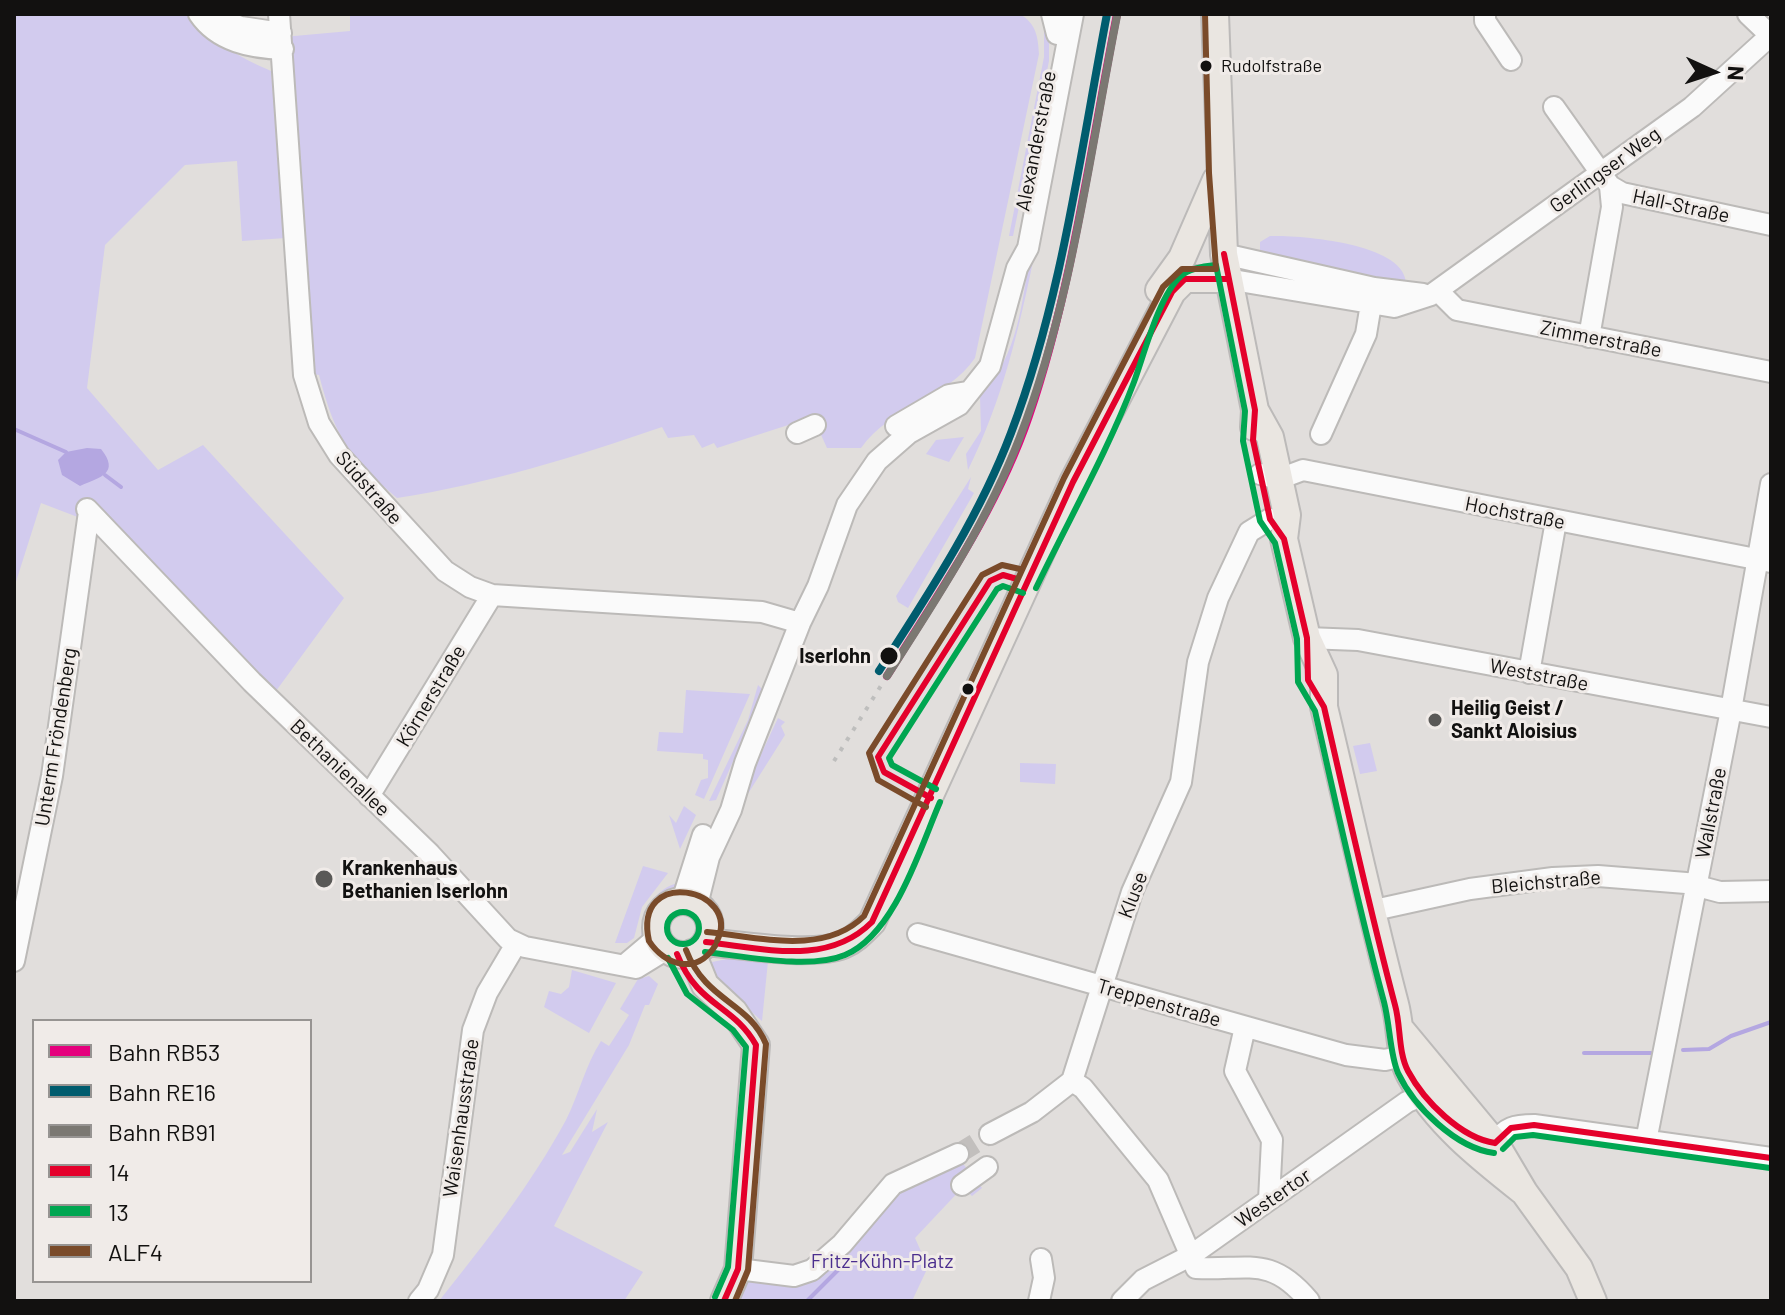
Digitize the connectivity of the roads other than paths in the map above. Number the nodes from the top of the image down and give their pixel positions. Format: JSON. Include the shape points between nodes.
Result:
{"nodes":[{"id":1,"x":199,"y":14,"type":"edge"},
{"id":2,"x":209,"y":14,"type":"edge"},
{"id":3,"x":1070,"y":14,"type":"edge"},
{"id":4,"x":1215,"y":14,"type":"edge"},
{"id":5,"x":1485,"y":14,"type":"edge"},
{"id":6,"x":1748,"y":14,"type":"edge"},
{"id":7,"x":1056,"y":21,"type":"edge"},
{"id":8,"x":281,"y":32,"type":"edge"},
{"id":9,"x":1771,"y":35,"type":"edge"},
{"id":10,"x":1511,"y":60,"type":"dead end"},
{"id":11,"x":1554,"y":107,"type":"dead end"},
{"id":12,"x":1219,"y":173,"type":"junction"},
{"id":13,"x":1606,"y":179,"type":"junction"},
{"id":14,"x":1771,"y":225,"type":"edge"},
{"id":15,"x":1226,"y":266,"type":"junction"},
{"id":16,"x":1017,"y":268,"type":"junction"},
{"id":17,"x":1174,"y":268,"type":"junction"},
{"id":18,"x":1435,"y":293,"type":"junction"},
{"id":19,"x":1372,"y":296,"type":"junction"},
{"id":20,"x":1589,"y":337,"type":"junction"},
{"id":21,"x":1771,"y":372,"type":"edge"},
{"id":22,"x":1124,"y":379,"type":"junction"},
{"id":23,"x":1321,"y":434,"type":"dead end"},
{"id":24,"x":1270,"y":476,"type":"junction"},
{"id":25,"x":1771,"y":484,"type":"edge"},
{"id":26,"x":88,"y":511,"type":"joint"},
{"id":27,"x":1556,"y":521,"type":"junction"},
{"id":28,"x":1277,"y":529,"type":"junction"},
{"id":29,"x":1764,"y":560,"type":"edge"},
{"id":30,"x":492,"y":595,"type":"junction"},
{"id":31,"x":800,"y":623,"type":"junction"},
{"id":32,"x":1307,"y":638,"type":"junction"},
{"id":33,"x":1529,"y":673,"type":"junction"},
{"id":34,"x":1731,"y":710,"type":"junction"},
{"id":35,"x":1771,"y":717,"type":"edge"},
{"id":36,"x":369,"y":796,"type":"junction"},
{"id":37,"x":1698,"y":886,"type":"junction"},
{"id":38,"x":1771,"y":891,"type":"edge"},
{"id":39,"x":1370,"y":911,"type":"junction"},
{"id":40,"x":686,"y":933,"type":"junction"},
{"id":41,"x":918,"y":934,"type":"dead end"},
{"id":42,"x":516,"y":944,"type":"junction"},
{"id":43,"x":14,"y":961,"type":"edge"},
{"id":44,"x":1104,"y":987,"type":"junction"},
{"id":45,"x":1245,"y":1027,"type":"junction"},
{"id":46,"x":1402,"y":1043,"type":"junction"},
{"id":47,"x":1072,"y":1081,"type":"junction"},
{"id":48,"x":1427,"y":1099,"type":"junction"},
{"id":49,"x":990,"y":1134,"type":"tunnel mouth"},
{"id":50,"x":1646,"y":1141,"type":"junction"},
{"id":51,"x":1495,"y":1143,"type":"junction"},
{"id":52,"x":958,"y":1154,"type":"tunnel mouth"},
{"id":53,"x":1771,"y":1158,"type":"edge"},
{"id":54,"x":987,"y":1167,"type":"dead end"},
{"id":55,"x":962,"y":1185,"type":"dead end"},
{"id":56,"x":1524,"y":1192,"type":"junction"},
{"id":57,"x":1269,"y":1200,"type":"junction"},
{"id":58,"x":1190,"y":1256,"type":"junction"},
{"id":59,"x":738,"y":1269,"type":"junction"},
{"id":60,"x":419,"y":1301,"type":"edge"},
{"id":61,"x":724,"y":1301,"type":"edge"},
{"id":62,"x":1039,"y":1301,"type":"edge"},
{"id":63,"x":1054,"y":1301,"type":"edge"},
{"id":64,"x":1122,"y":1301,"type":"edge"},
{"id":65,"x":1309,"y":1301,"type":"edge"},
{"id":66,"x":1593,"y":1301,"type":"edge"}],
"edges":[{"from":1,"to":8,"type":"street","via":[[238,43]]},
{"from":2,"to":8,"type":"street","via":[[241,27]]},
{"from":3,"to":16,"type":"street","name":"Alexanderstraße","via":[[1028,248]]},
{"from":4,"to":12,"type":"main road"},
{"from":5,"to":10,"type":"street"},
{"from":6,"to":9,"type":"street"},
{"from":7,"to":16,"type":"street","name":"Alexanderstraße","via":[[1014,245]]},
{"from":8,"to":30,"type":"street","name":"Südstraße","via":[[309,399],[339,455],[436,563],[456,580]]},
{"from":9,"to":13,"type":"street","name":"Gerlingser Weg"},
{"from":11,"to":13,"type":"street"},
{"from":12,"to":15,"type":"main road"},
{"from":12,"to":17,"type":"main road"},
{"from":13,"to":14,"type":"street","name":"Hall-Straße","via":[[1622,193]]},
{"from":13,"to":18,"type":"street","name":"Gerlingser Weg"},
{"from":13,"to":20,"type":"street","via":[[1612,207]]},
{"from":15,"to":17,"type":"main road","via":[[1198,257]]},
{"from":15,"to":19,"type":"street"},
{"from":15,"to":22,"type":"main road","via":[[1185,279],[1172,292]]},
{"from":15,"to":24,"type":"main road"},
{"from":16,"to":31,"type":"street","name":"Alexanderstraße","via":[[990,366],[967,392],[949,395],[901,423],[860,461],[826,525]]},
{"from":17,"to":22,"type":"main road","via":[[1143,322]]},
{"from":18,"to":19,"type":"street"},
{"from":18,"to":20,"type":"street","name":"Zimmerstraße","via":[[1457,310]]},
{"from":19,"to":23,"type":"street","via":[[1366,334]]},
{"from":20,"to":21,"type":"street","name":"Zimmerstraße"},
{"from":22,"to":40,"type":"main road","via":[[878,911],[858,936],[820,949]]},
{"from":24,"to":27,"type":"street","name":"Hochstraße","via":[[1303,470]]},
{"from":24,"to":28,"type":"main road"},
{"from":25,"to":29,"type":"street","name":"Wallstraße"},
{"from":26,"to":36,"type":"street","name":"Bethanienallee"},
{"from":26,"to":43,"type":"street","name":"Unterm Fröndenberg","via":[[52,776]]},
{"from":27,"to":29,"type":"street","name":"Hochstraße"},
{"from":27,"to":33,"type":"street"},
{"from":28,"to":32,"type":"main road"},
{"from":28,"to":44,"type":"street","name":"Kluse","via":[[1249,532],[1218,598],[1198,662],[1181,782],[1132,892]]},
{"from":29,"to":34,"type":"street","name":"Wallstraße"},
{"from":30,"to":31,"type":"street","name":"Südstraße","via":[[762,612]]},
{"from":30,"to":36,"type":"street","name":"Körnerstraße"},
{"from":31,"to":40,"type":"street","name":"Alexanderstraße","via":[[705,867]]},
{"from":32,"to":33,"type":"street","name":"Weststraße","via":[[1358,640]]},
{"from":32,"to":39,"type":"main road","via":[[1324,675],[1324,707]]},
{"from":33,"to":34,"type":"street","name":"Weststraße"},
{"from":34,"to":35,"type":"street","name":"Weststraße"},
{"from":34,"to":37,"type":"street","name":"Wallstraße"},
{"from":36,"to":42,"type":"street","name":"Bethanienallee"},
{"from":37,"to":38,"type":"street","name":"Bleichstraße","via":[[1720,892]]},
{"from":37,"to":39,"type":"street","name":"Bleichstraße","via":[[1598,876],[1553,878]]},
{"from":37,"to":50,"type":"street","name":"Wallstraße"},
{"from":39,"to":46,"type":"main road"},
{"from":40,"to":42,"type":"street","via":[[626,964]]},
{"from":40,"to":59,"type":"main road","via":[[695,992],[740,1023],[756,1050]]},
{"from":41,"to":44,"type":"street","name":"Treppenstraße"},
{"from":42,"to":60,"type":"street","name":"Waisenhausstraße","via":[[475,1022],[443,1255]]},
{"from":44,"to":45,"type":"street","name":"Treppenstraße"},
{"from":44,"to":47,"type":"street","name":"Kluse"},
{"from":45,"to":46,"type":"street","name":"Treppenstraße","via":[[1367,1059]]},
{"from":45,"to":57,"type":"street","via":[[1235,1071],[1272,1140]]},
{"from":46,"to":48,"type":"main road"},
{"from":46,"to":51,"type":"main road"},
{"from":47,"to":49,"type":"street","via":[[1032,1112]]},
{"from":47,"to":58,"type":"street","via":[[1158,1180]]},
{"from":48,"to":51,"type":"street","via":[[1481,1141]]},
{"from":48,"to":56,"type":"main road","via":[[1441,1120]]},
{"from":48,"to":57,"type":"street","name":"Westertor","via":[[1407,1102]]},
{"from":50,"to":51,"type":"street","via":[[1516,1125],[1502,1131]]},
{"from":50,"to":53,"type":"street"},
{"from":51,"to":56,"type":"main road"},
{"from":52,"to":59,"type":"street","via":[[893,1184],[842,1244],[812,1270],[794,1276]]},
{"from":54,"to":55,"type":"street"},
{"from":56,"to":66,"type":"main road","via":[[1579,1268]]},
{"from":57,"to":58,"type":"street","name":"Westertor"},
{"from":58,"to":64,"type":"street","name":"Westertor","via":[[1143,1280]]},
{"from":58,"to":65,"type":"street","via":[[1196,1268],[1238,1265],[1271,1271]]},
{"from":59,"to":61,"type":"main road"},
{"from":62,"to":63,"type":"street","via":[[1043,1269],[1055,1280]]}]}
